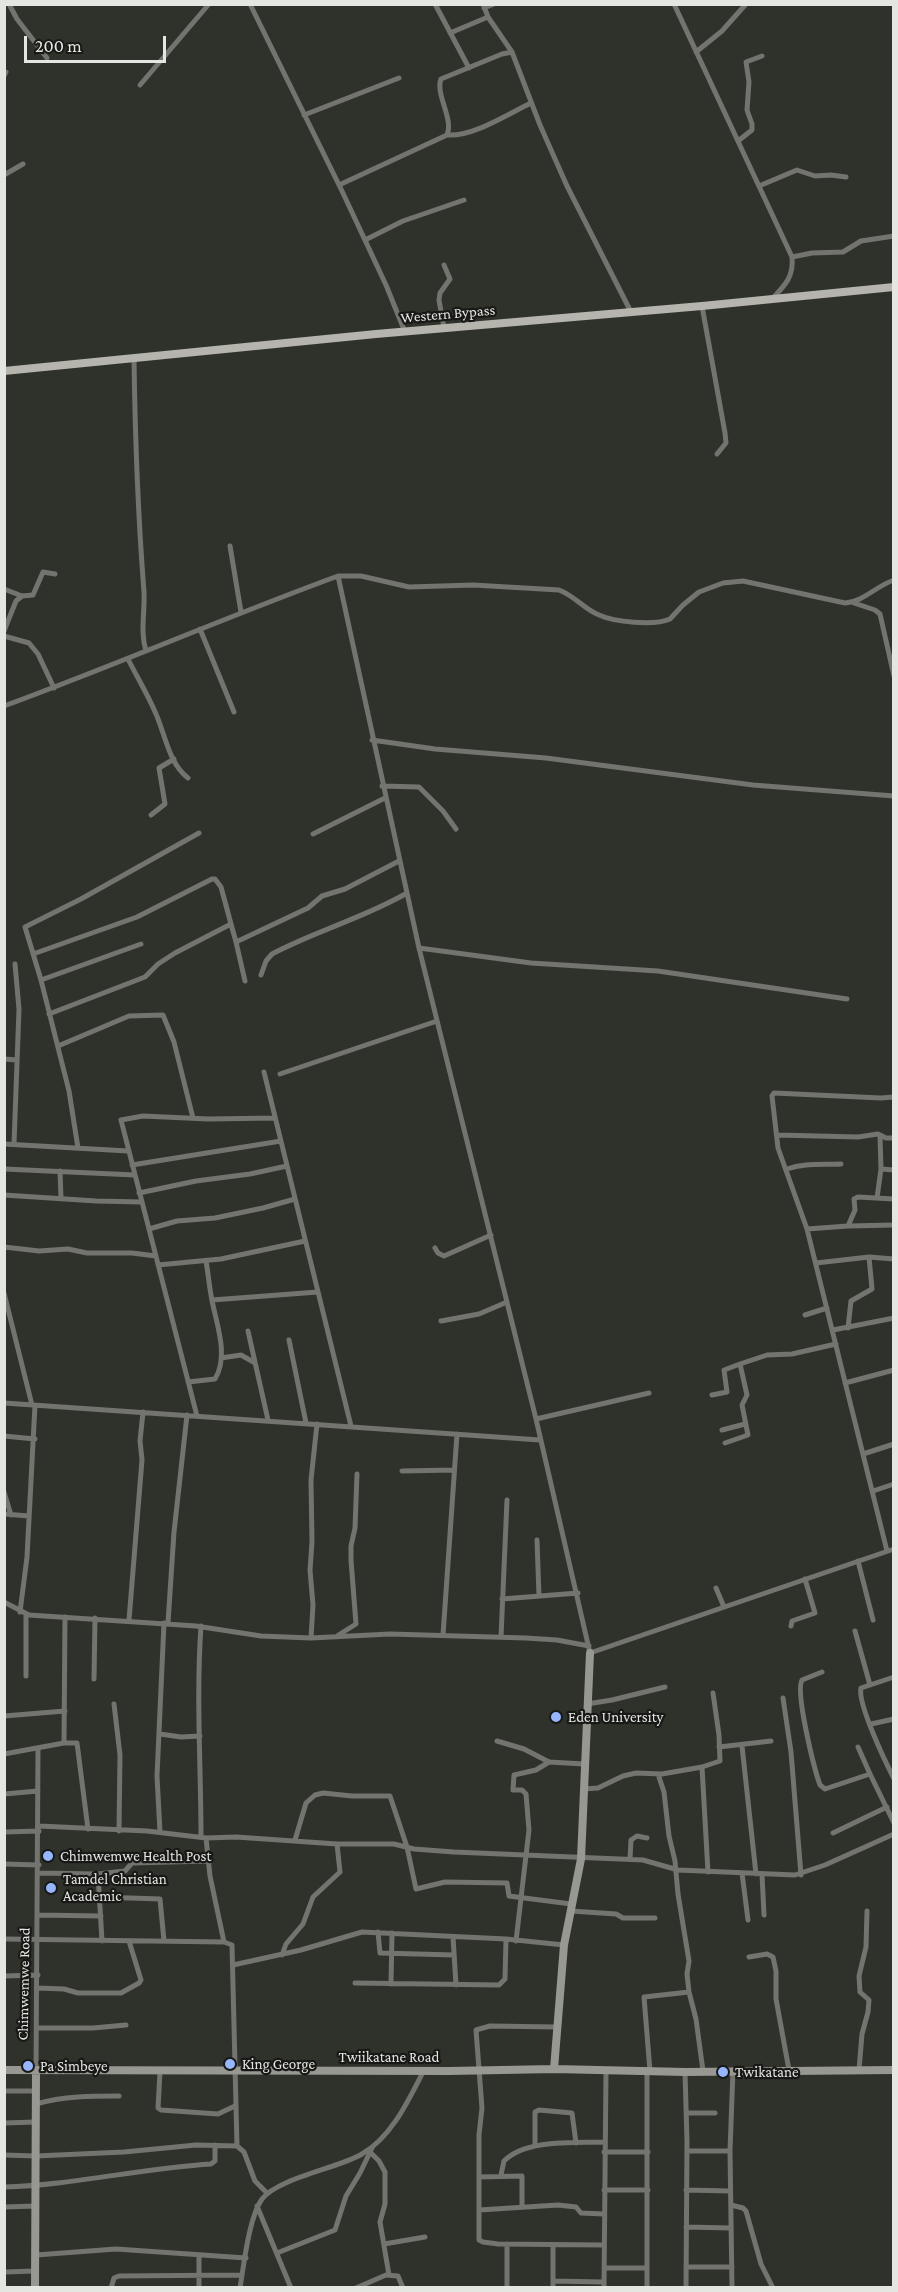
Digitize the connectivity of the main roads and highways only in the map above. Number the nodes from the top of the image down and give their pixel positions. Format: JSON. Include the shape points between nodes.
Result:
{"nodes":[{"id":1,"x":894,"y":286,"type":"edge"},
{"id":2,"x":4,"y":371,"type":"edge"}],
"edges":[{"from":1,"to":2,"type":"main road","name":"Western Bypass"}]}
